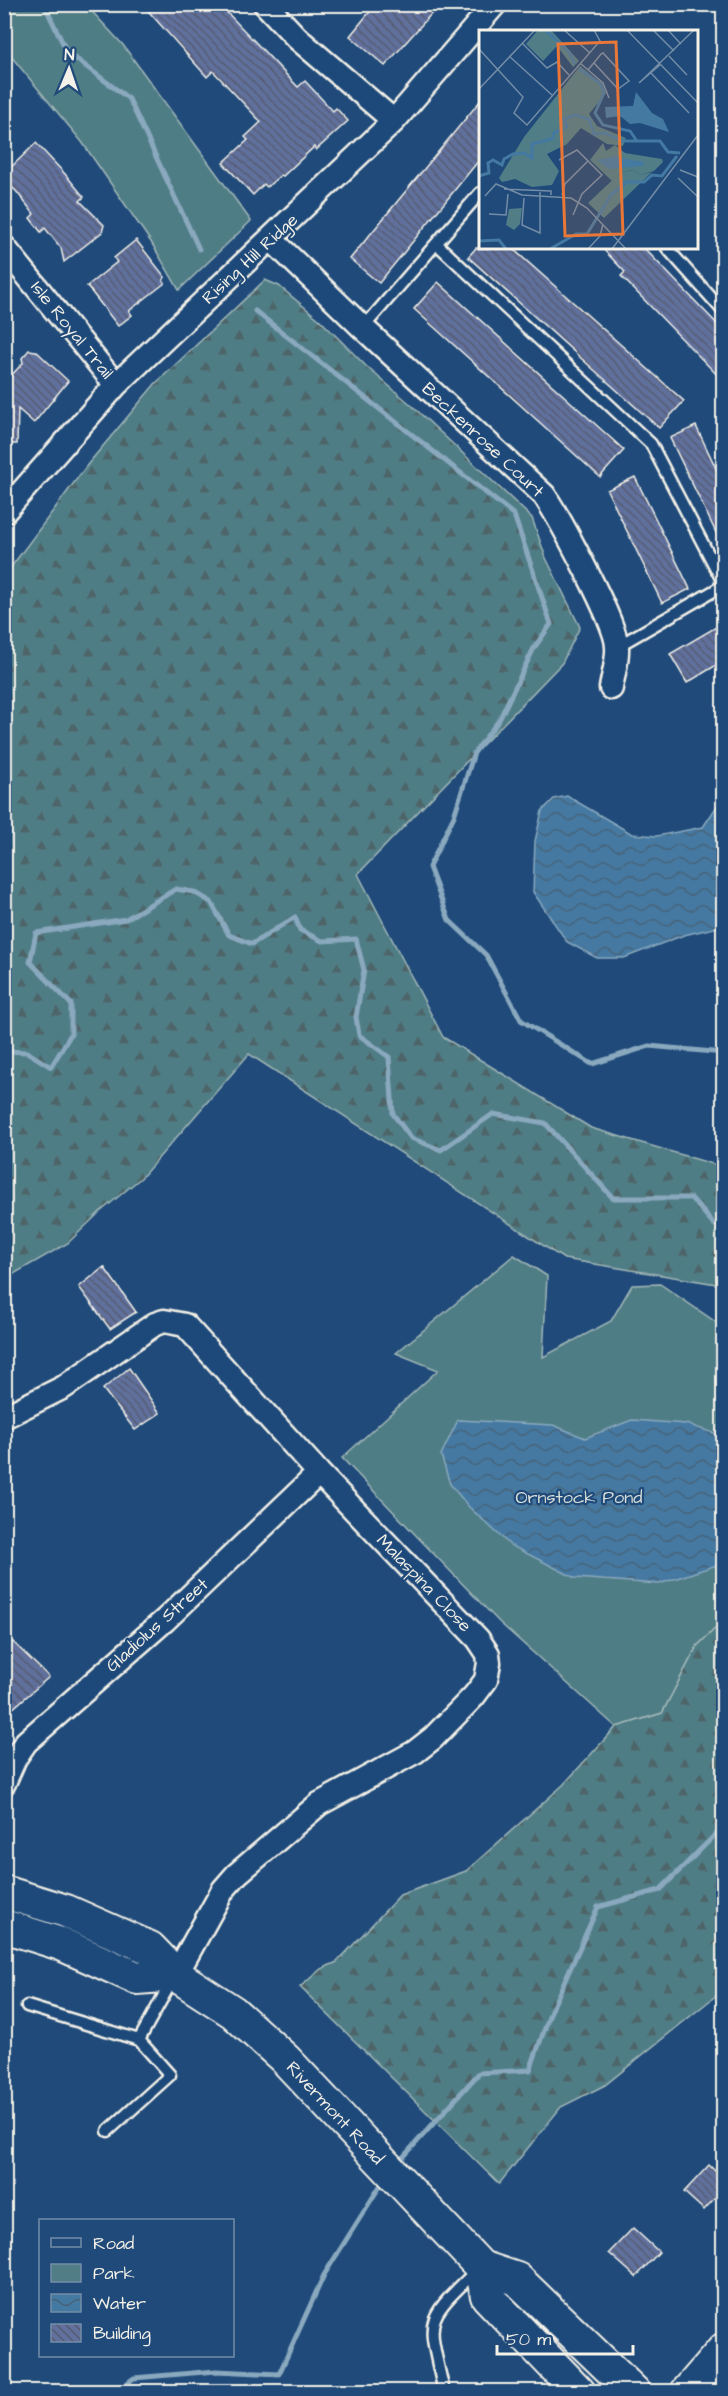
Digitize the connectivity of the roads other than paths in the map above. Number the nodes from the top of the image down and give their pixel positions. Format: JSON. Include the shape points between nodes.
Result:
{"nodes":[{"id":1,"x":265,"y":4,"type":"edge"},
{"id":2,"x":495,"y":4,"type":"edge"},
{"id":3,"x":394,"y":121,"type":"junction"},
{"id":4,"x":479,"y":194,"type":"edge"},
{"id":5,"x":271,"y":239,"type":"junction"},
{"id":6,"x":438,"y":244,"type":"junction"},
{"id":7,"x":4,"y":247,"type":"edge"},
{"id":8,"x":668,"y":249,"type":"edge"},
{"id":9,"x":723,"y":312,"type":"edge"},
{"id":10,"x":363,"y":328,"type":"junction"},
{"id":11,"x":116,"y":385,"type":"junction"},
{"id":12,"x":4,"y":512,"type":"edge"},
{"id":13,"x":723,"y":584,"type":"edge"},
{"id":14,"x":618,"y":646,"type":"junction"},
{"id":15,"x":610,"y":688,"type":"dead end"},
{"id":16,"x":4,"y":1417,"type":"edge"},
{"id":17,"x":319,"y":1473,"type":"junction"},
{"id":18,"x":4,"y":1783,"type":"edge"},
{"id":19,"x":4,"y":1892,"type":"edge"},
{"id":20,"x":4,"y":1926,"type":"edge"},
{"id":21,"x":176,"y":1975,"type":"junction"},
{"id":22,"x":27,"y":2006,"type":"dead end"},
{"id":23,"x":139,"y":2040,"type":"junction"},
{"id":24,"x":108,"y":2131,"type":"dead end"},
{"id":25,"x":480,"y":2267,"type":"junction"},
{"id":26,"x":723,"y":2349,"type":"edge"},
{"id":27,"x":444,"y":2391,"type":"edge"},
{"id":28,"x":579,"y":2391,"type":"edge"},
{"id":29,"x":634,"y":2391,"type":"edge"},
{"id":30,"x":687,"y":2391,"type":"edge"}],
"edges":[{"from":1,"to":3,"type":"street","via":[[297,38]]},
{"from":2,"to":3,"type":"street","name":"Rising Hill Ridge"},
{"from":3,"to":5,"type":"street","name":"Rising Hill Ridge"},
{"from":4,"to":6,"type":"lane"},
{"from":5,"to":10,"type":"street","name":"Beckenrose Court"},
{"from":5,"to":11,"type":"street","name":"Rising Hill Ridge"},
{"from":6,"to":10,"type":"lane"},
{"from":6,"to":13,"type":"lane","via":[[651,444]]},
{"from":7,"to":11,"type":"street","name":"Isle Royal Trail"},
{"from":8,"to":9,"type":"lane"},
{"from":10,"to":14,"type":"street","name":"Beckenrose Court","via":[[544,495]]},
{"from":11,"to":12,"type":"street","name":"Rising Hill Ridge"},
{"from":13,"to":14,"type":"lane"},
{"from":14,"to":15,"type":"street"},
{"from":16,"to":17,"type":"street","name":"Malaspina Close","via":[[64,1387],[148,1328],[174,1322],[185,1325]]},
{"from":17,"to":18,"type":"street","name":"Gladiolus Street","via":[[173,1612],[26,1742]]},
{"from":17,"to":21,"type":"street","name":"Malaspina Close","via":[[483,1645],[488,1654],[488,1672],[474,1696],[433,1738],[399,1762],[320,1803],[237,1874],[223,1890]]},
{"from":19,"to":21,"type":"street","name":"Rivermont Road","via":[[117,1932],[150,1948]]},
{"from":20,"to":21,"type":"street","via":[[61,1944],[137,1978]]},
{"from":21,"to":23,"type":"lane"},
{"from":21,"to":25,"type":"street","name":"Rivermont Road","via":[[245,2021]]},
{"from":22,"to":23,"type":"lane"},
{"from":23,"to":24,"type":"lane","via":[[170,2074]]},
{"from":25,"to":27,"type":"lane","via":[[437,2310],[432,2322]]},
{"from":25,"to":28,"type":"street","via":[[487,2296]]},
{"from":25,"to":29,"type":"street","name":"Rivermont Road","via":[[517,2279]]},
{"from":26,"to":30,"type":"street"}]}
